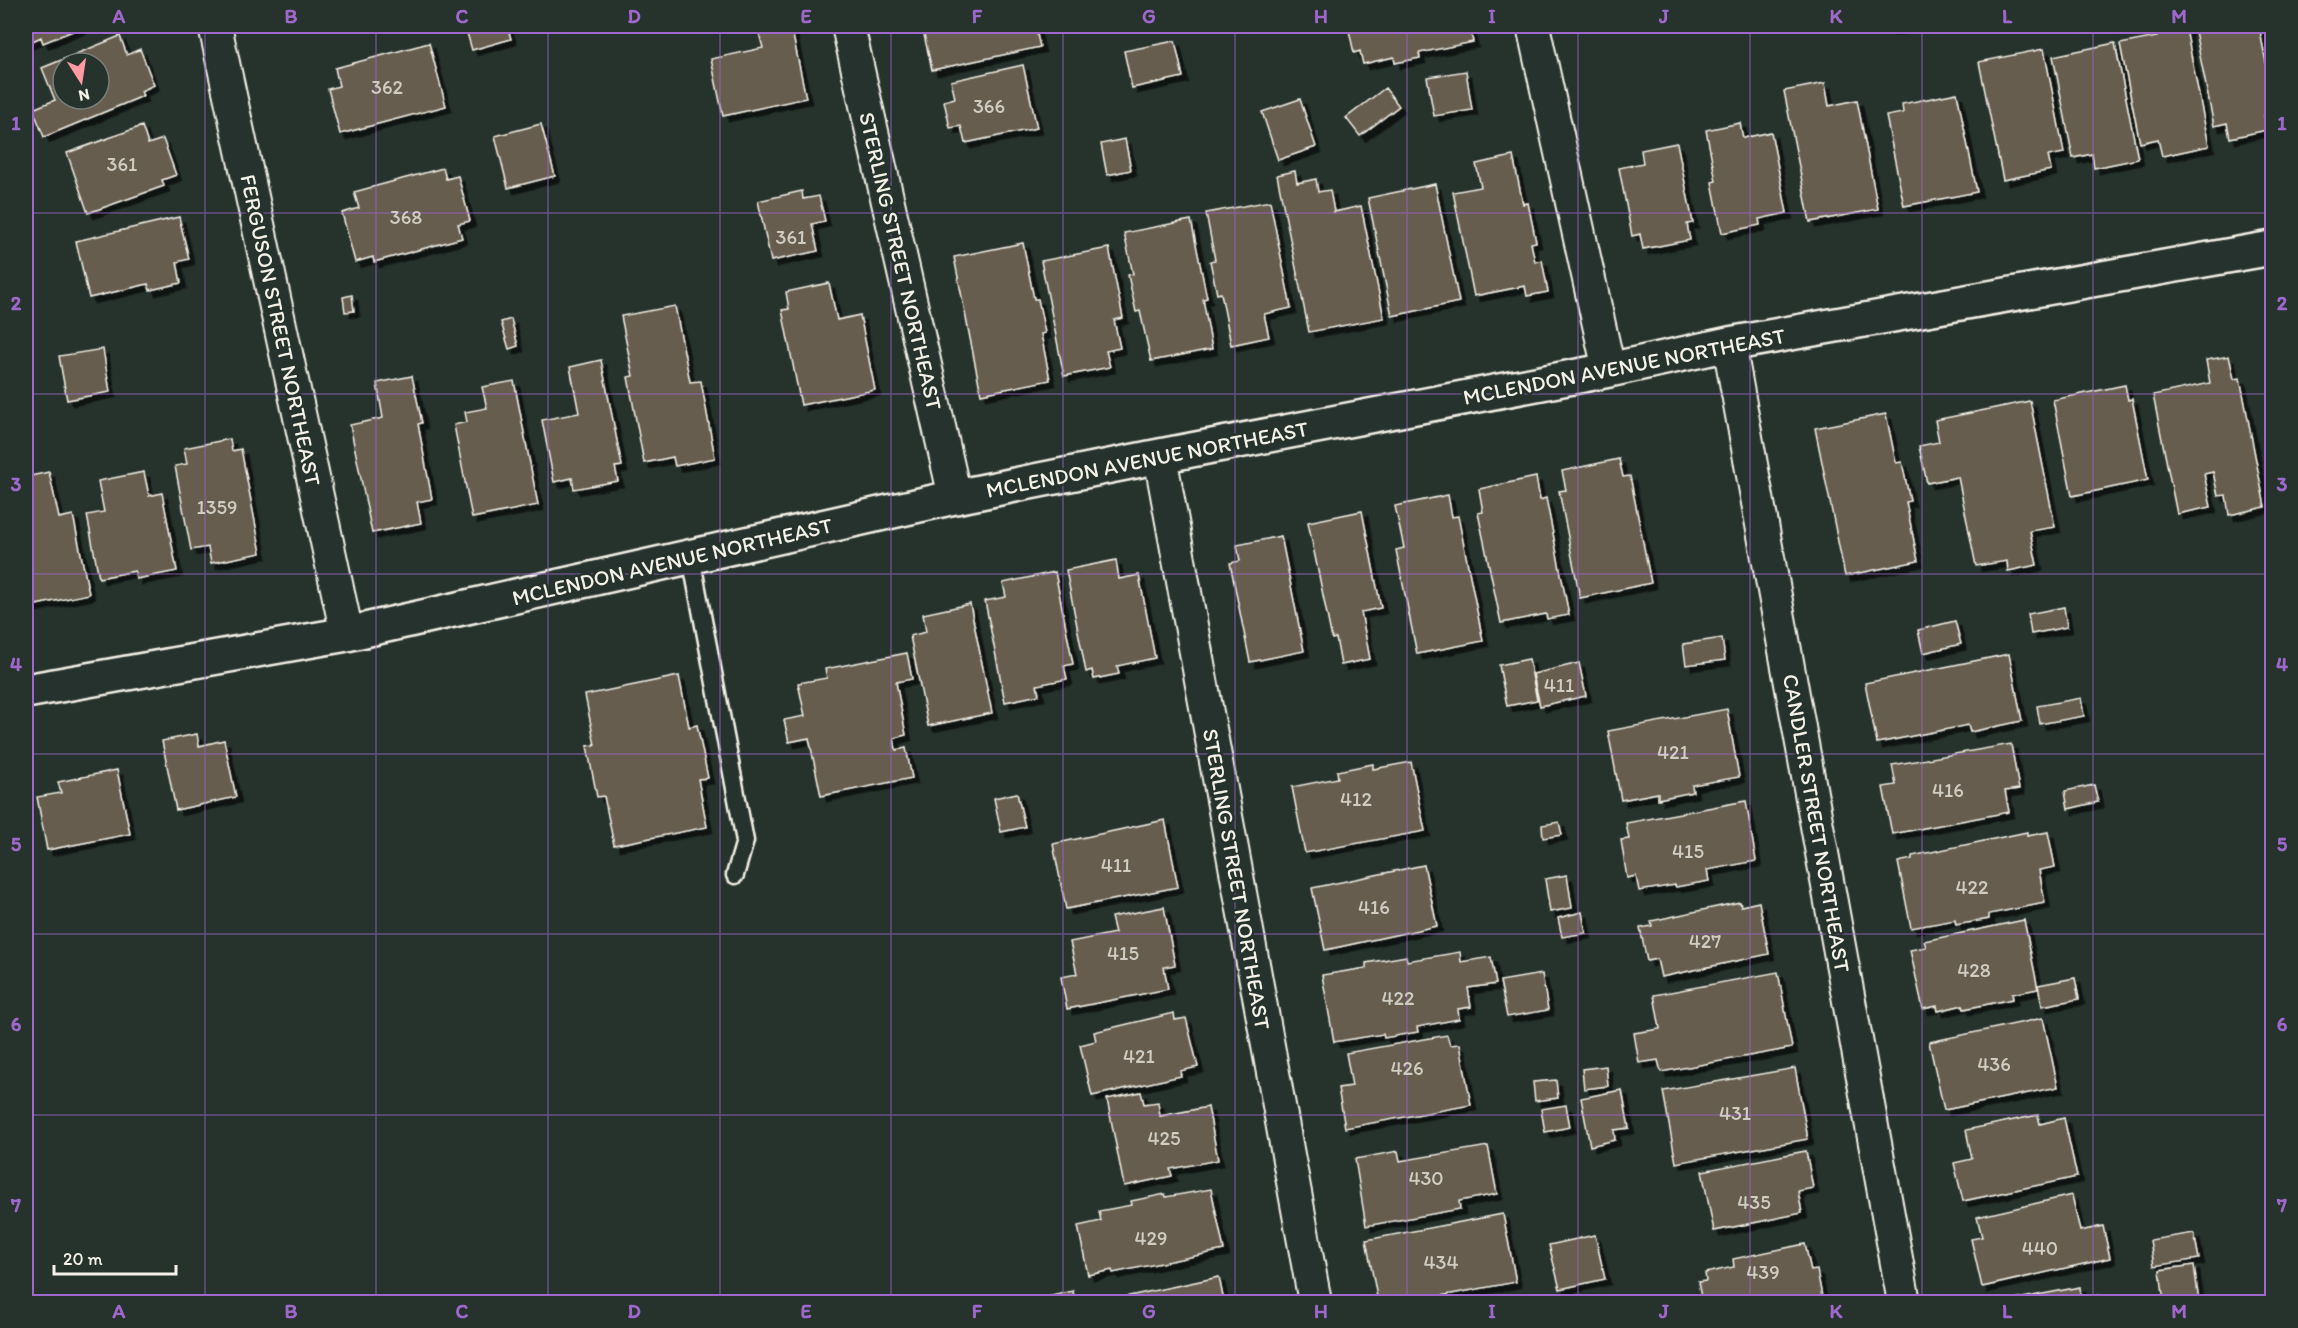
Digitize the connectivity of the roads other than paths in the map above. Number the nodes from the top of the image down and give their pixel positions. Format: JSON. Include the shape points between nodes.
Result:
{"nodes":[{"id":1,"x":215,"y":26,"type":"edge"},
{"id":2,"x":848,"y":26,"type":"edge"},
{"id":3,"x":1533,"y":26,"type":"edge"},
{"id":4,"x":2272,"y":248,"type":"edge"},
{"id":5,"x":1729,"y":344,"type":"junction"},
{"id":6,"x":1609,"y":369,"type":"junction"},
{"id":7,"x":1160,"y":456,"type":"junction"},
{"id":8,"x":954,"y":497,"type":"junction"},
{"id":9,"x":691,"y":557,"type":"junction"},
{"id":10,"x":347,"y":634,"type":"junction"},
{"id":11,"x":26,"y":691,"type":"edge"},
{"id":12,"x":735,"y":876,"type":"dead end"},
{"id":13,"x":1315,"y":1302,"type":"edge"},
{"id":14,"x":1904,"y":1302,"type":"edge"}],
"edges":[{"from":1,"to":10,"type":"street","name":"FERGUSON STREET NORTHEAST"},
{"from":2,"to":8,"type":"street","name":"STERLING STREET NORTHEAST"},
{"from":3,"to":6,"type":"street"},
{"from":4,"to":5,"type":"street","name":"MCLENDON AVENUE NORTHEAST"},
{"from":5,"to":6,"type":"street","name":"MCLENDON AVENUE NORTHEAST"},
{"from":5,"to":14,"type":"street","name":"CANDLER STREET NORTHEAST"},
{"from":6,"to":7,"type":"street","name":"MCLENDON AVENUE NORTHEAST"},
{"from":7,"to":8,"type":"street","name":"MCLENDON AVENUE NORTHEAST"},
{"from":7,"to":13,"type":"street","name":"STERLING STREET NORTHEAST"},
{"from":8,"to":9,"type":"street","name":"MCLENDON AVENUE NORTHEAST"},
{"from":9,"to":10,"type":"street","name":"MCLENDON AVENUE NORTHEAST"},
{"from":9,"to":12,"type":"lane","via":[[745,841]]},
{"from":10,"to":11,"type":"street","name":"MCLENDON AVENUE NORTHEAST"}]}
